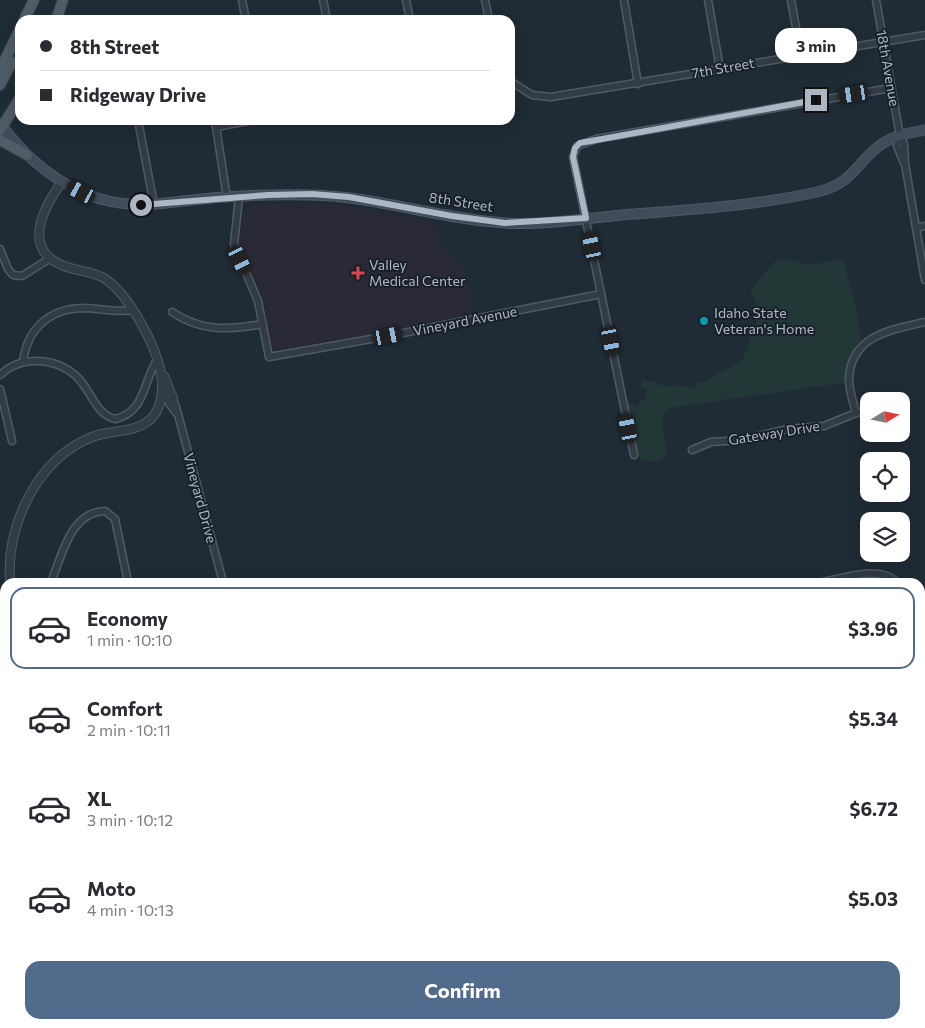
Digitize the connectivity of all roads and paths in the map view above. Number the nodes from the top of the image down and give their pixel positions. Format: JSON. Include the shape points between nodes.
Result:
{"nodes":[{"id":1,"x":34,"y":0,"type":"edge"},
{"id":2,"x":41,"y":0,"type":"edge"},
{"id":3,"x":62,"y":0,"type":"edge"},
{"id":4,"x":242,"y":0,"type":"edge"},
{"id":5,"x":323,"y":0,"type":"edge"},
{"id":6,"x":406,"y":0,"type":"edge"},
{"id":7,"x":485,"y":0,"type":"edge"},
{"id":8,"x":624,"y":0,"type":"edge"},
{"id":9,"x":708,"y":0,"type":"edge"},
{"id":10,"x":792,"y":0,"type":"edge"},
{"id":11,"x":876,"y":0,"type":"edge"},
{"id":12,"x":26,"y":15,"type":"edge"},
{"id":13,"x":34,"y":15,"type":"edge"},
{"id":14,"x":58,"y":15,"type":"edge"},
{"id":15,"x":245,"y":15,"type":"edge"},
{"id":16,"x":326,"y":15,"type":"edge"},
{"id":17,"x":409,"y":15,"type":"edge"},
{"id":18,"x":488,"y":15,"type":"edge"},
{"id":19,"x":925,"y":35,"type":"edge"},
{"id":20,"x":15,"y":39,"type":"edge"},
{"id":21,"x":883,"y":43,"type":"junction"},
{"id":22,"x":15,"y":54,"type":"edge"},
{"id":23,"x":801,"y":55,"type":"junction"},
{"id":24,"x":720,"y":69,"type":"junction"},
{"id":25,"x":0,"y":70,"type":"edge"},
{"id":26,"x":515,"y":84,"type":"edge"},
{"id":27,"x":638,"y":84,"type":"junction"},
{"id":28,"x":0,"y":85,"type":"edge"},
{"id":29,"x":891,"y":88,"type":"junction"},
{"id":30,"x":15,"y":106,"type":"edge"},
{"id":31,"x":139,"y":125,"type":"edge"},
{"id":32,"x":215,"y":125,"type":"edge"},
{"id":33,"x":1,"y":127,"type":"edge"},
{"id":34,"x":925,"y":130,"type":"edge"},
{"id":35,"x":900,"y":136,"type":"junction"},
{"id":36,"x":0,"y":140,"type":"edge"},
{"id":37,"x":28,"y":155,"type":"junction"},
{"id":38,"x":62,"y":182,"type":"junction"},
{"id":39,"x":239,"y":197,"type":"junction"},
{"id":40,"x":227,"y":198,"type":"junction"},
{"id":41,"x":154,"y":205,"type":"junction"},
{"id":42,"x":586,"y":218,"type":"junction"},
{"id":43,"x":925,"y":226,"type":"edge"},
{"id":44,"x":916,"y":228,"type":"junction"},
{"id":45,"x":0,"y":250,"type":"edge"},
{"id":46,"x":49,"y":259,"type":"junction"},
{"id":47,"x":925,"y":280,"type":"edge"},
{"id":48,"x":601,"y":294,"type":"junction"},
{"id":49,"x":133,"y":310,"type":"junction"},
{"id":50,"x":172,"y":312,"type":"dead end"},
{"id":51,"x":925,"y":322,"type":"edge"},
{"id":52,"x":262,"y":324,"type":"junction"},
{"id":53,"x":157,"y":360,"type":"junction"},
{"id":54,"x":23,"y":362,"type":"junction"},
{"id":55,"x":0,"y":375,"type":"edge"},
{"id":56,"x":0,"y":389,"type":"edge"},
{"id":57,"x":162,"y":396,"type":"junction"},
{"id":58,"x":173,"y":398,"type":"junction"},
{"id":59,"x":860,"y":412,"type":"edge"},
{"id":60,"x":856,"y":413,"type":"junction"},
{"id":61,"x":177,"y":414,"type":"junction"},
{"id":62,"x":12,"y":441,"type":"dead end"},
{"id":63,"x":692,"y":450,"type":"dead end"},
{"id":64,"x":634,"y":455,"type":"dead end"},
{"id":65,"x":10,"y":578,"type":"edge"},
{"id":66,"x":53,"y":578,"type":"edge"},
{"id":67,"x":127,"y":578,"type":"edge"},
{"id":68,"x":222,"y":578,"type":"edge"},
{"id":69,"x":847,"y":578,"type":"edge"},
{"id":70,"x":892,"y":578,"type":"edge"}],
"edges":[{"from":1,"to":12,"type":"main road"},
{"from":2,"to":13,"type":"main road"},
{"from":3,"to":14,"type":"main road"},
{"from":4,"to":15,"type":"street"},
{"from":5,"to":16,"type":"street"},
{"from":6,"to":17,"type":"street"},
{"from":7,"to":18,"type":"street"},
{"from":8,"to":27,"type":"street"},
{"from":9,"to":24,"type":"street"},
{"from":10,"to":23,"type":"street"},
{"from":11,"to":21,"type":"street","name":"18th Avenue"},
{"from":19,"to":21,"type":"street","name":"7th Street"},
{"from":20,"to":25,"type":"main road"},
{"from":21,"to":23,"type":"street","name":"7th Street"},
{"from":21,"to":29,"type":"street","name":"18th Avenue"},
{"from":22,"to":28,"type":"main road"},
{"from":23,"to":24,"type":"street","name":"7th Street"},
{"from":24,"to":27,"type":"street","name":"7th Street"},
{"from":26,"to":27,"type":"street","name":"7th Street","via":[[532,95],[551,97]]},
{"from":29,"to":35,"type":"street","name":"18th Avenue"},
{"from":29,"to":42,"type":"street","via":[[596,139],[576,146],[573,157]]},
{"from":30,"to":33,"type":"main road"},
{"from":31,"to":41,"type":"street"},
{"from":32,"to":40,"type":"street"},
{"from":33,"to":37,"type":"main road","name":"8th Street"},
{"from":34,"to":35,"type":"main road","name":"8th Street"},
{"from":35,"to":42,"type":"main road","name":"8th Street","via":[[877,147],[844,181],[820,191],[723,207]]},
{"from":35,"to":44,"type":"street","name":"18th Avenue","via":[[897,146],[905,164]]},
{"from":36,"to":37,"type":"main road"},
{"from":37,"to":38,"type":"main road","name":"8th Street"},
{"from":38,"to":41,"type":"main road","name":"8th Street","via":[[112,202]]},
{"from":38,"to":46,"type":"street","via":[[40,223],[42,248]]},
{"from":39,"to":40,"type":"main road","name":"8th Street"},
{"from":39,"to":42,"type":"main road","name":"8th Street","via":[[328,195],[505,223]]},
{"from":39,"to":52,"type":"street","via":[[234,244],[254,290]]},
{"from":40,"to":41,"type":"main road","name":"8th Street"},
{"from":42,"to":48,"type":"street"},
{"from":43,"to":44,"type":"street"},
{"from":44,"to":47,"type":"street","name":"18th Avenue"},
{"from":45,"to":46,"type":"street","via":[[13,276],[22,276]]},
{"from":46,"to":49,"type":"street","via":[[101,277],[117,289]]},
{"from":48,"to":52,"type":"street","name":"Vineyard Avenue","via":[[268,358]]},
{"from":48,"to":64,"type":"street"},
{"from":49,"to":53,"type":"street"},
{"from":49,"to":54,"type":"street","via":[[74,309],[46,318],[29,338]]},
{"from":50,"to":52,"type":"street","via":[[186,322],[209,328]]},
{"from":51,"to":60,"type":"street","via":[[880,333],[862,346],[850,378]]},
{"from":53,"to":54,"type":"street","via":[[138,403],[127,415],[115,419],[102,412],[81,381],[63,368],[48,362]]},
{"from":53,"to":57,"type":"street"},
{"from":53,"to":58,"type":"street"},
{"from":54,"to":55,"type":"street"},
{"from":56,"to":62,"type":"street"},
{"from":57,"to":58,"type":"street","via":[[170,394]]},
{"from":57,"to":61,"type":"street","name":"Vineyard Drive"},
{"from":57,"to":65,"type":"street","via":[[155,415],[146,423],[81,442],[66,451],[47,470],[24,505],[12,554]]},
{"from":58,"to":61,"type":"street","name":"Vineyard Drive"},
{"from":59,"to":60,"type":"street","name":"Gateway Drive"},
{"from":60,"to":63,"type":"street","name":"Gateway Drive","via":[[824,426],[788,430],[747,440],[711,442]]},
{"from":61,"to":68,"type":"street","name":"Vineyard Drive"},
{"from":66,"to":67,"type":"street","via":[[75,528],[92,513],[105,511],[115,519]]},
{"from":69,"to":70,"type":"street","via":[[878,573]]}]}
